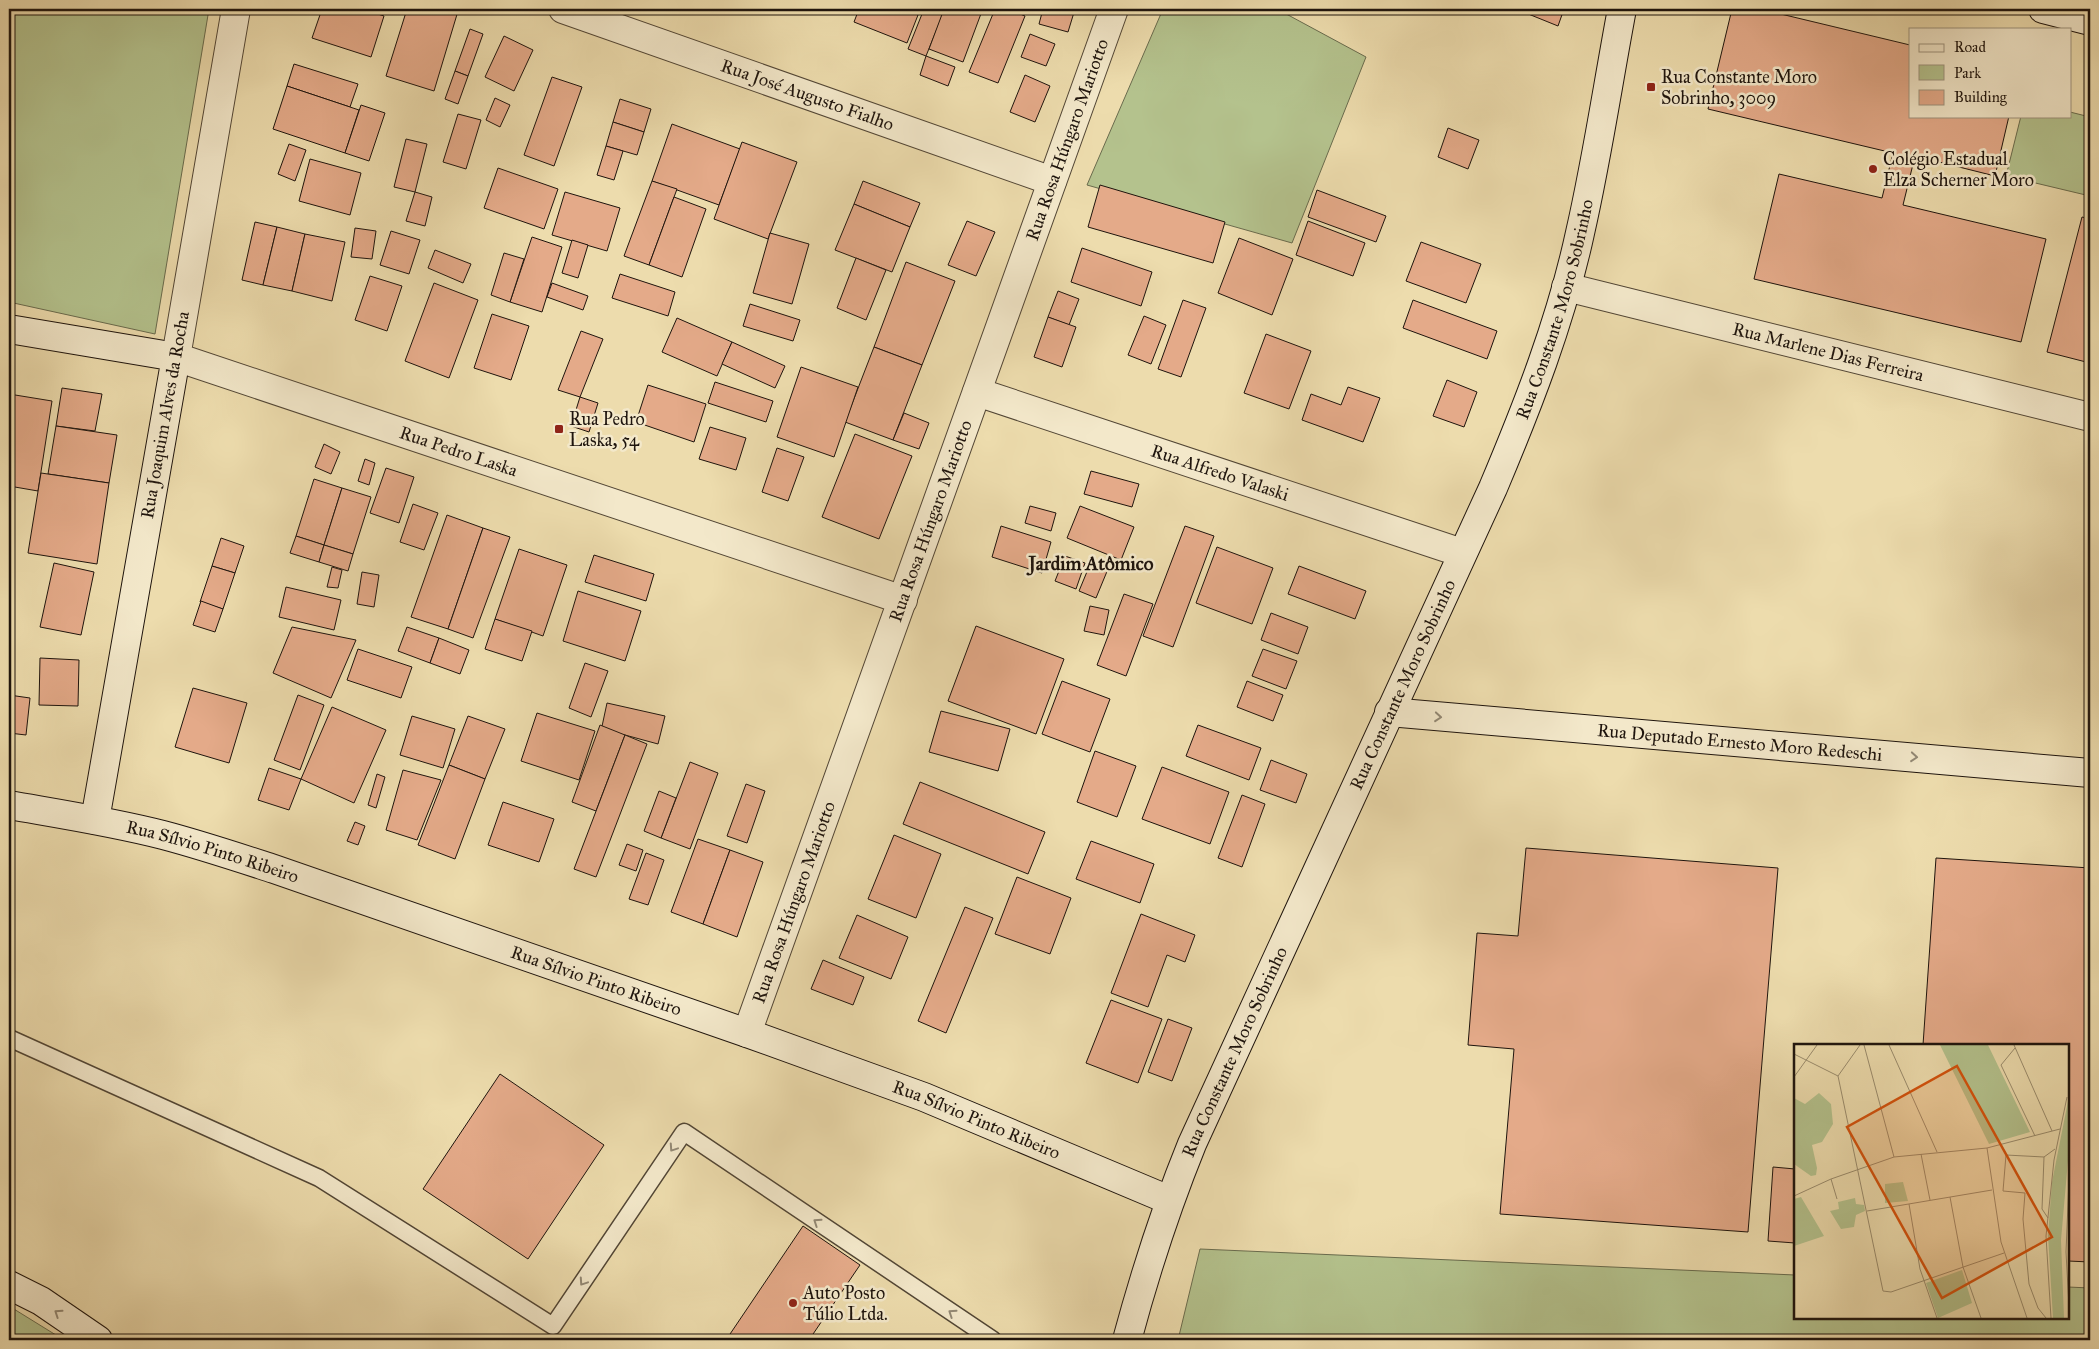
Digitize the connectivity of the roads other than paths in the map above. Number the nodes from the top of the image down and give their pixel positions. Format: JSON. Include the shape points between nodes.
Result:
{"nodes":[{"id":1,"x":236,"y":9,"type":"edge"},
{"id":2,"x":562,"y":9,"type":"edge"},
{"id":3,"x":1114,"y":9,"type":"edge"},
{"id":4,"x":1622,"y":9,"type":"edge"},
{"id":5,"x":2043,"y":9,"type":"edge"},
{"id":6,"x":2090,"y":21,"type":"edge"},
{"id":7,"x":1052,"y":181,"type":"junction"},
{"id":8,"x":1566,"y":287,"type":"junction"},
{"id":9,"x":9,"y":329,"type":"edge"},
{"id":10,"x":176,"y":356,"type":"junction"},
{"id":11,"x":977,"y":392,"type":"junction"},
{"id":12,"x":2090,"y":417,"type":"edge"},
{"id":13,"x":1462,"y":553,"type":"junction"},
{"id":14,"x":903,"y":600,"type":"junction"},
{"id":15,"x":1390,"y":712,"type":"junction"},
{"id":16,"x":2090,"y":772,"type":"edge"},
{"id":17,"x":9,"y":805,"type":"edge"},
{"id":18,"x":95,"y":820,"type":"junction"},
{"id":19,"x":747,"y":1033,"type":"junction"},
{"id":20,"x":9,"y":1038,"type":"edge"},
{"id":21,"x":1169,"y":1200,"type":"junction"},
{"id":22,"x":9,"y":1285,"type":"edge"},
{"id":23,"x":98,"y":1340,"type":"edge"},
{"id":24,"x":992,"y":1340,"type":"edge"},
{"id":25,"x":1127,"y":1340,"type":"edge"}],
"edges":[{"from":1,"to":10,"type":"street","name":"Rua Joaquim Alves da Rocha"},
{"from":2,"to":7,"type":"street","name":"Rua José Augusto Fialho"},
{"from":3,"to":7,"type":"street","name":"Rua Rosa Húngaro Mariotto"},
{"from":4,"to":8,"type":"street","name":"Rua Constante Moro Sobrinho","via":[[1587,198]]},
{"from":5,"to":6,"type":"street"},
{"from":7,"to":11,"type":"street","name":"Rua Rosa Húngaro Mariotto"},
{"from":8,"to":12,"type":"street","name":"Rua Marlene Dias Ferreira"},
{"from":8,"to":13,"type":"street","name":"Rua Constante Moro Sobrinho","via":[[1524,414]]},
{"from":9,"to":10,"type":"street","name":"Rua Pedro Laska"},
{"from":10,"to":14,"type":"street","name":"Rua Pedro Laska"},
{"from":10,"to":18,"type":"street","name":"Rua Joaquim Alves da Rocha"},
{"from":11,"to":13,"type":"street","name":"Rua Alfredo Valaski"},
{"from":11,"to":14,"type":"street","name":"Rua Rosa Húngaro Mariotto"},
{"from":13,"to":15,"type":"street","name":"Rua Constante Moro Sobrinho"},
{"from":14,"to":19,"type":"street","name":"Rua Rosa Húngaro Mariotto"},
{"from":15,"to":16,"type":"street","name":"Rua Deputado Ernesto Moro Redeschi","one_way":true},
{"from":15,"to":21,"type":"street","name":"Rua Constante Moro Sobrinho"},
{"from":17,"to":18,"type":"street","name":"Rua Sílvio Pinto Ribeiro"},
{"from":18,"to":19,"type":"street","name":"Rua Sílvio Pinto Ribeiro","via":[[218,851]]},
{"from":19,"to":21,"type":"street","name":"Rua Sílvio Pinto Ribeiro","via":[[924,1097]]},
{"from":24,"to":20,"type":"lane","one_way":true,"via":[[684,1132],[553,1326],[319,1178]]},
{"from":21,"to":25,"type":"street","name":"Rua Constante Moro Sobrinho"},
{"from":23,"to":22,"type":"street","one_way":true}]}
